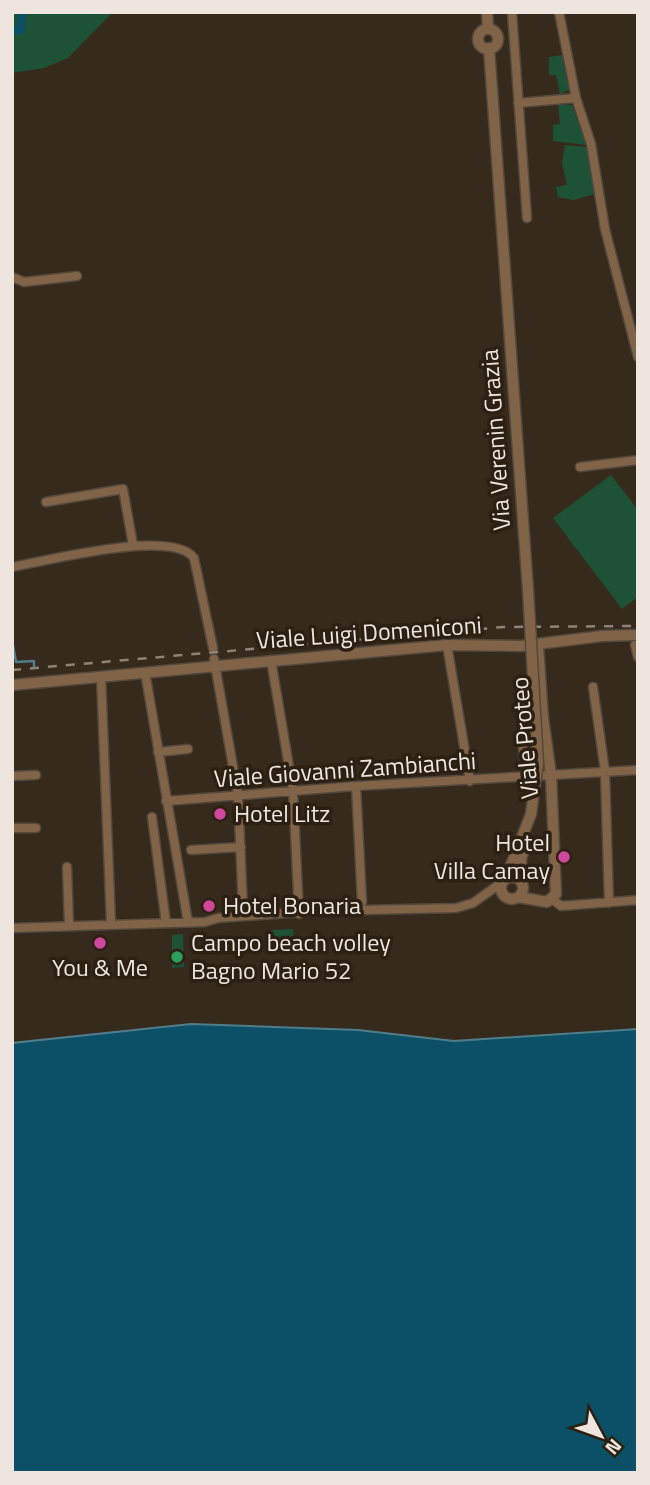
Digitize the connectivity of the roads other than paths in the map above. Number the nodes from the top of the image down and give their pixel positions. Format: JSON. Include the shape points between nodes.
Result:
{"nodes":[{"id":1,"x":487,"y":12,"type":"edge"},
{"id":2,"x":513,"y":12,"type":"edge"},
{"id":3,"x":559,"y":12,"type":"edge"},
{"id":4,"x":576,"y":98,"type":"junction"},
{"id":5,"x":518,"y":103,"type":"junction"},
{"id":6,"x":527,"y":218,"type":"dead end"},
{"id":7,"x":77,"y":276,"type":"dead end"},
{"id":8,"x":12,"y":277,"type":"edge"},
{"id":9,"x":638,"y":357,"type":"edge"},
{"id":10,"x":638,"y":460,"type":"edge"},
{"id":11,"x":580,"y":467,"type":"dead end"},
{"id":12,"x":47,"y":502,"type":"dead end"},
{"id":13,"x":132,"y":545,"type":"junction"},
{"id":14,"x":12,"y":567,"type":"edge"},
{"id":15,"x":636,"y":640,"type":"edge"},
{"id":16,"x":447,"y":645,"type":"junction"},
{"id":17,"x":538,"y":645,"type":"junction"},
{"id":18,"x":214,"y":648,"type":"dead end"},
{"id":19,"x":638,"y":657,"type":"edge"},
{"id":20,"x":271,"y":660,"type":"junction"},
{"id":21,"x":215,"y":663,"type":"junction"},
{"id":22,"x":145,"y":672,"type":"junction"},
{"id":23,"x":101,"y":677,"type":"junction"},
{"id":24,"x":12,"y":685,"type":"edge"},
{"id":25,"x":593,"y":687,"type":"dead end"},
{"id":26,"x":523,"y":747,"type":"dead end"},
{"id":27,"x":188,"y":749,"type":"dead end"},
{"id":28,"x":158,"y":752,"type":"junction"},
{"id":29,"x":638,"y":770,"type":"edge"},
{"id":30,"x":606,"y":771,"type":"junction"},
{"id":31,"x":36,"y":775,"type":"dead end"},
{"id":32,"x":551,"y":775,"type":"junction"},
{"id":33,"x":12,"y":776,"type":"edge"},
{"id":34,"x":527,"y":777,"type":"junction"},
{"id":35,"x":470,"y":781,"type":"junction"},
{"id":36,"x":356,"y":786,"type":"junction"},
{"id":37,"x":293,"y":790,"type":"junction"},
{"id":38,"x":238,"y":795,"type":"junction"},
{"id":39,"x":166,"y":801,"type":"junction"},
{"id":40,"x":152,"y":817,"type":"dead end"},
{"id":41,"x":12,"y":828,"type":"edge"},
{"id":42,"x":36,"y":828,"type":"dead end"},
{"id":43,"x":527,"y":828,"type":"junction"},
{"id":44,"x":241,"y":847,"type":"junction"},
{"id":45,"x":191,"y":850,"type":"dead end"},
{"id":46,"x":67,"y":867,"type":"dead end"},
{"id":47,"x":504,"y":881,"type":"junction"},
{"id":48,"x":522,"y":883,"type":"junction"},
{"id":49,"x":518,"y":897,"type":"junction"},
{"id":50,"x":546,"y":900,"type":"junction"},
{"id":51,"x":638,"y":900,"type":"edge"},
{"id":52,"x":362,"y":902,"type":"dead end"},
{"id":53,"x":609,"y":903,"type":"junction"},
{"id":54,"x":243,"y":909,"type":"dead end"},
{"id":55,"x":299,"y":914,"type":"junction"},
{"id":56,"x":188,"y":922,"type":"junction"},
{"id":57,"x":111,"y":923,"type":"junction"},
{"id":58,"x":166,"y":923,"type":"junction"},
{"id":59,"x":69,"y":926,"type":"junction"},
{"id":60,"x":12,"y":928,"type":"edge"}],
"edges":[{"from":1,"to":43,"type":"street","name":"Via Verenin Grazia","bridge":true,"via":[[488,29],[478,38],[481,46],[489,48],[538,763]]},
{"from":2,"to":5,"type":"street"},
{"from":3,"to":4,"type":"street"},
{"from":4,"to":5,"type":"street"},
{"from":4,"to":9,"type":"street","via":[[591,144],[605,229]]},
{"from":5,"to":6,"type":"street"},
{"from":7,"to":8,"type":"street","via":[[24,282]]},
{"from":10,"to":11,"type":"street"},
{"from":12,"to":13,"type":"street","via":[[123,489]]},
{"from":13,"to":14,"type":"street"},
{"from":13,"to":18,"type":"street","via":[[186,551],[195,562]]},
{"from":15,"to":17,"type":"street","name":"Viale Luigi Domeniconi","via":[[602,636]]},
{"from":15,"to":19,"type":"street"},
{"from":16,"to":17,"type":"street","name":"Viale Luigi Domeniconi"},
{"from":16,"to":20,"type":"street","name":"Viale Luigi Domeniconi"},
{"from":16,"to":35,"type":"street"},
{"from":17,"to":32,"type":"street","name":"Viale Proteo"},
{"from":20,"to":21,"type":"street","name":"Viale Luigi Domeniconi"},
{"from":20,"to":37,"type":"street"},
{"from":21,"to":22,"type":"street","name":"Viale Luigi Domeniconi"},
{"from":21,"to":38,"type":"street"},
{"from":22,"to":23,"type":"street","name":"Viale Luigi Domeniconi"},
{"from":22,"to":28,"type":"street"},
{"from":23,"to":24,"type":"street","name":"Viale Luigi Domeniconi"},
{"from":23,"to":57,"type":"street"},
{"from":25,"to":30,"type":"street"},
{"from":26,"to":34,"type":"street"},
{"from":27,"to":28,"type":"street"},
{"from":28,"to":39,"type":"street"},
{"from":29,"to":30,"type":"street","name":"Viale Giovanni Zambianchi"},
{"from":30,"to":32,"type":"street","name":"Viale Giovanni Zambianchi"},
{"from":30,"to":53,"type":"street"},
{"from":31,"to":33,"type":"street"},
{"from":32,"to":34,"type":"street","name":"Viale Giovanni Zambianchi"},
{"from":32,"to":50,"type":"street","name":"Viale Proteo","via":[[556,894]]},
{"from":34,"to":35,"type":"street","name":"Viale Giovanni Zambianchi"},
{"from":35,"to":36,"type":"street","name":"Viale Giovanni Zambianchi"},
{"from":36,"to":37,"type":"street","name":"Viale Giovanni Zambianchi"},
{"from":36,"to":52,"type":"street"},
{"from":37,"to":38,"type":"street","name":"Viale Giovanni Zambianchi"},
{"from":37,"to":55,"type":"street"},
{"from":38,"to":39,"type":"street","name":"Viale Giovanni Zambianchi"},
{"from":38,"to":44,"type":"street"},
{"from":39,"to":56,"type":"street"},
{"from":40,"to":58,"type":"street"},
{"from":41,"to":42,"type":"street"},
{"from":43,"to":47,"type":"street","name":"Via Verenin Grazia"},
{"from":43,"to":48,"type":"street","name":"Via Verenin Grazia"},
{"from":44,"to":45,"type":"street"},
{"from":44,"to":54,"type":"street"},
{"from":46,"to":59,"type":"street"},
{"from":47,"to":48,"type":"street","via":[[513,876]]},
{"from":47,"to":49,"type":"street","via":[[505,896]]},
{"from":47,"to":55,"type":"street","via":[[456,908]]},
{"from":48,"to":49,"type":"street","name":"Via Verenin Grazia"},
{"from":48,"to":50,"type":"street"},
{"from":49,"to":50,"type":"street"},
{"from":50,"to":53,"type":"street","via":[[561,906]]},
{"from":51,"to":53,"type":"street"},
{"from":55,"to":56,"type":"street"},
{"from":56,"to":58,"type":"street"},
{"from":57,"to":58,"type":"street"},
{"from":57,"to":59,"type":"street"},
{"from":59,"to":60,"type":"street"}]}
